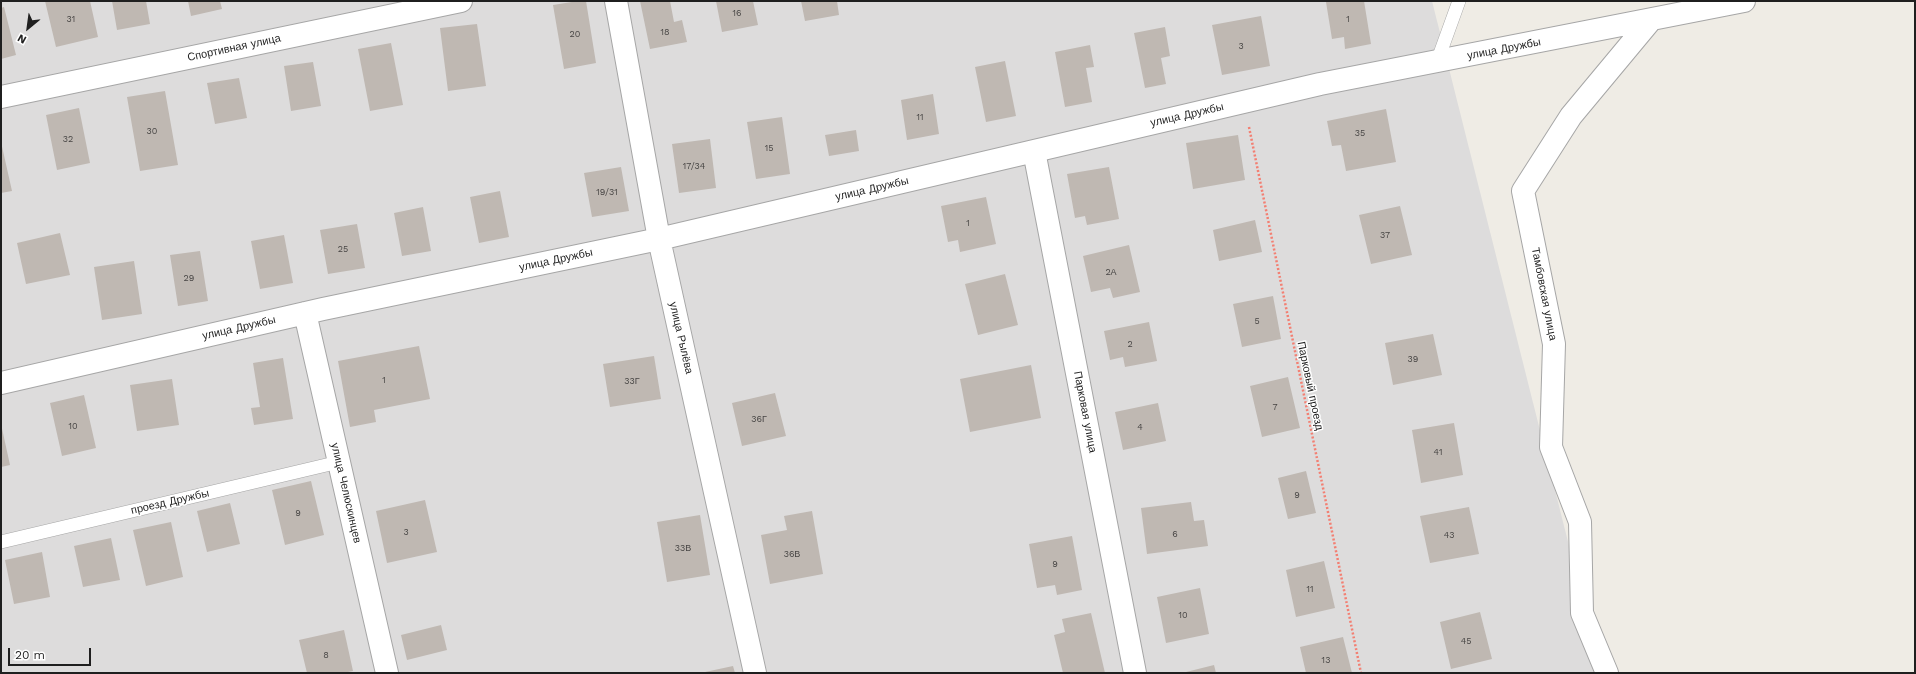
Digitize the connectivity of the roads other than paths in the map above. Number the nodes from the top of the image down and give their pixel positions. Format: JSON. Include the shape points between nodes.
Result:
{"nodes":[{"id":1,"x":461,"y":1,"type":"edge"},
{"id":2,"x":616,"y":1,"type":"edge"},
{"id":3,"x":1459,"y":1,"type":"edge"},
{"id":4,"x":1744,"y":1,"type":"edge"},
{"id":5,"x":1650,"y":21,"type":"junction"},
{"id":6,"x":1437,"y":62,"type":"junction"},
{"id":7,"x":5,"y":96,"type":"edge"},
{"id":8,"x":1034,"y":151,"type":"junction"},
{"id":9,"x":659,"y":239,"type":"junction"},
{"id":10,"x":305,"y":313,"type":"junction"},
{"id":11,"x":1,"y":383,"type":"edge"},
{"id":12,"x":339,"y":462,"type":"junction"},
{"id":13,"x":1,"y":542,"type":"edge"},
{"id":14,"x":387,"y":673,"type":"edge"},
{"id":15,"x":755,"y":673,"type":"edge"},
{"id":16,"x":1135,"y":673,"type":"edge"},
{"id":17,"x":1607,"y":673,"type":"edge"}],
"edges":[{"from":1,"to":7,"type":"street","name":"Спортивная улица"},
{"from":2,"to":9,"type":"street","name":"улица Рылёва"},
{"from":3,"to":6,"type":"lane"},
{"from":4,"to":5,"type":"street","name":"улица Дружбы"},
{"from":5,"to":6,"type":"street","name":"улица Дружбы"},
{"from":5,"to":17,"type":"street","name":"Тамбовская улица","via":[[1570,116],[1523,191],[1554,344],[1550,447],[1580,522],[1582,613]]},
{"from":6,"to":8,"type":"street","name":"улица Дружбы","via":[[1320,84]]},
{"from":8,"to":9,"type":"street","name":"улица Дружбы"},
{"from":8,"to":16,"type":"street","name":"Парковая улица"},
{"from":9,"to":10,"type":"street","name":"улица Дружбы"},
{"from":9,"to":15,"type":"street","name":"улица Рылёва"},
{"from":10,"to":11,"type":"street","name":"улица Дружбы"},
{"from":10,"to":12,"type":"street","name":"улица Челюскинцев"},
{"from":12,"to":13,"type":"lane","name":"проезд Дружбы"},
{"from":12,"to":14,"type":"street","name":"улица Челюскинцев"}]}
